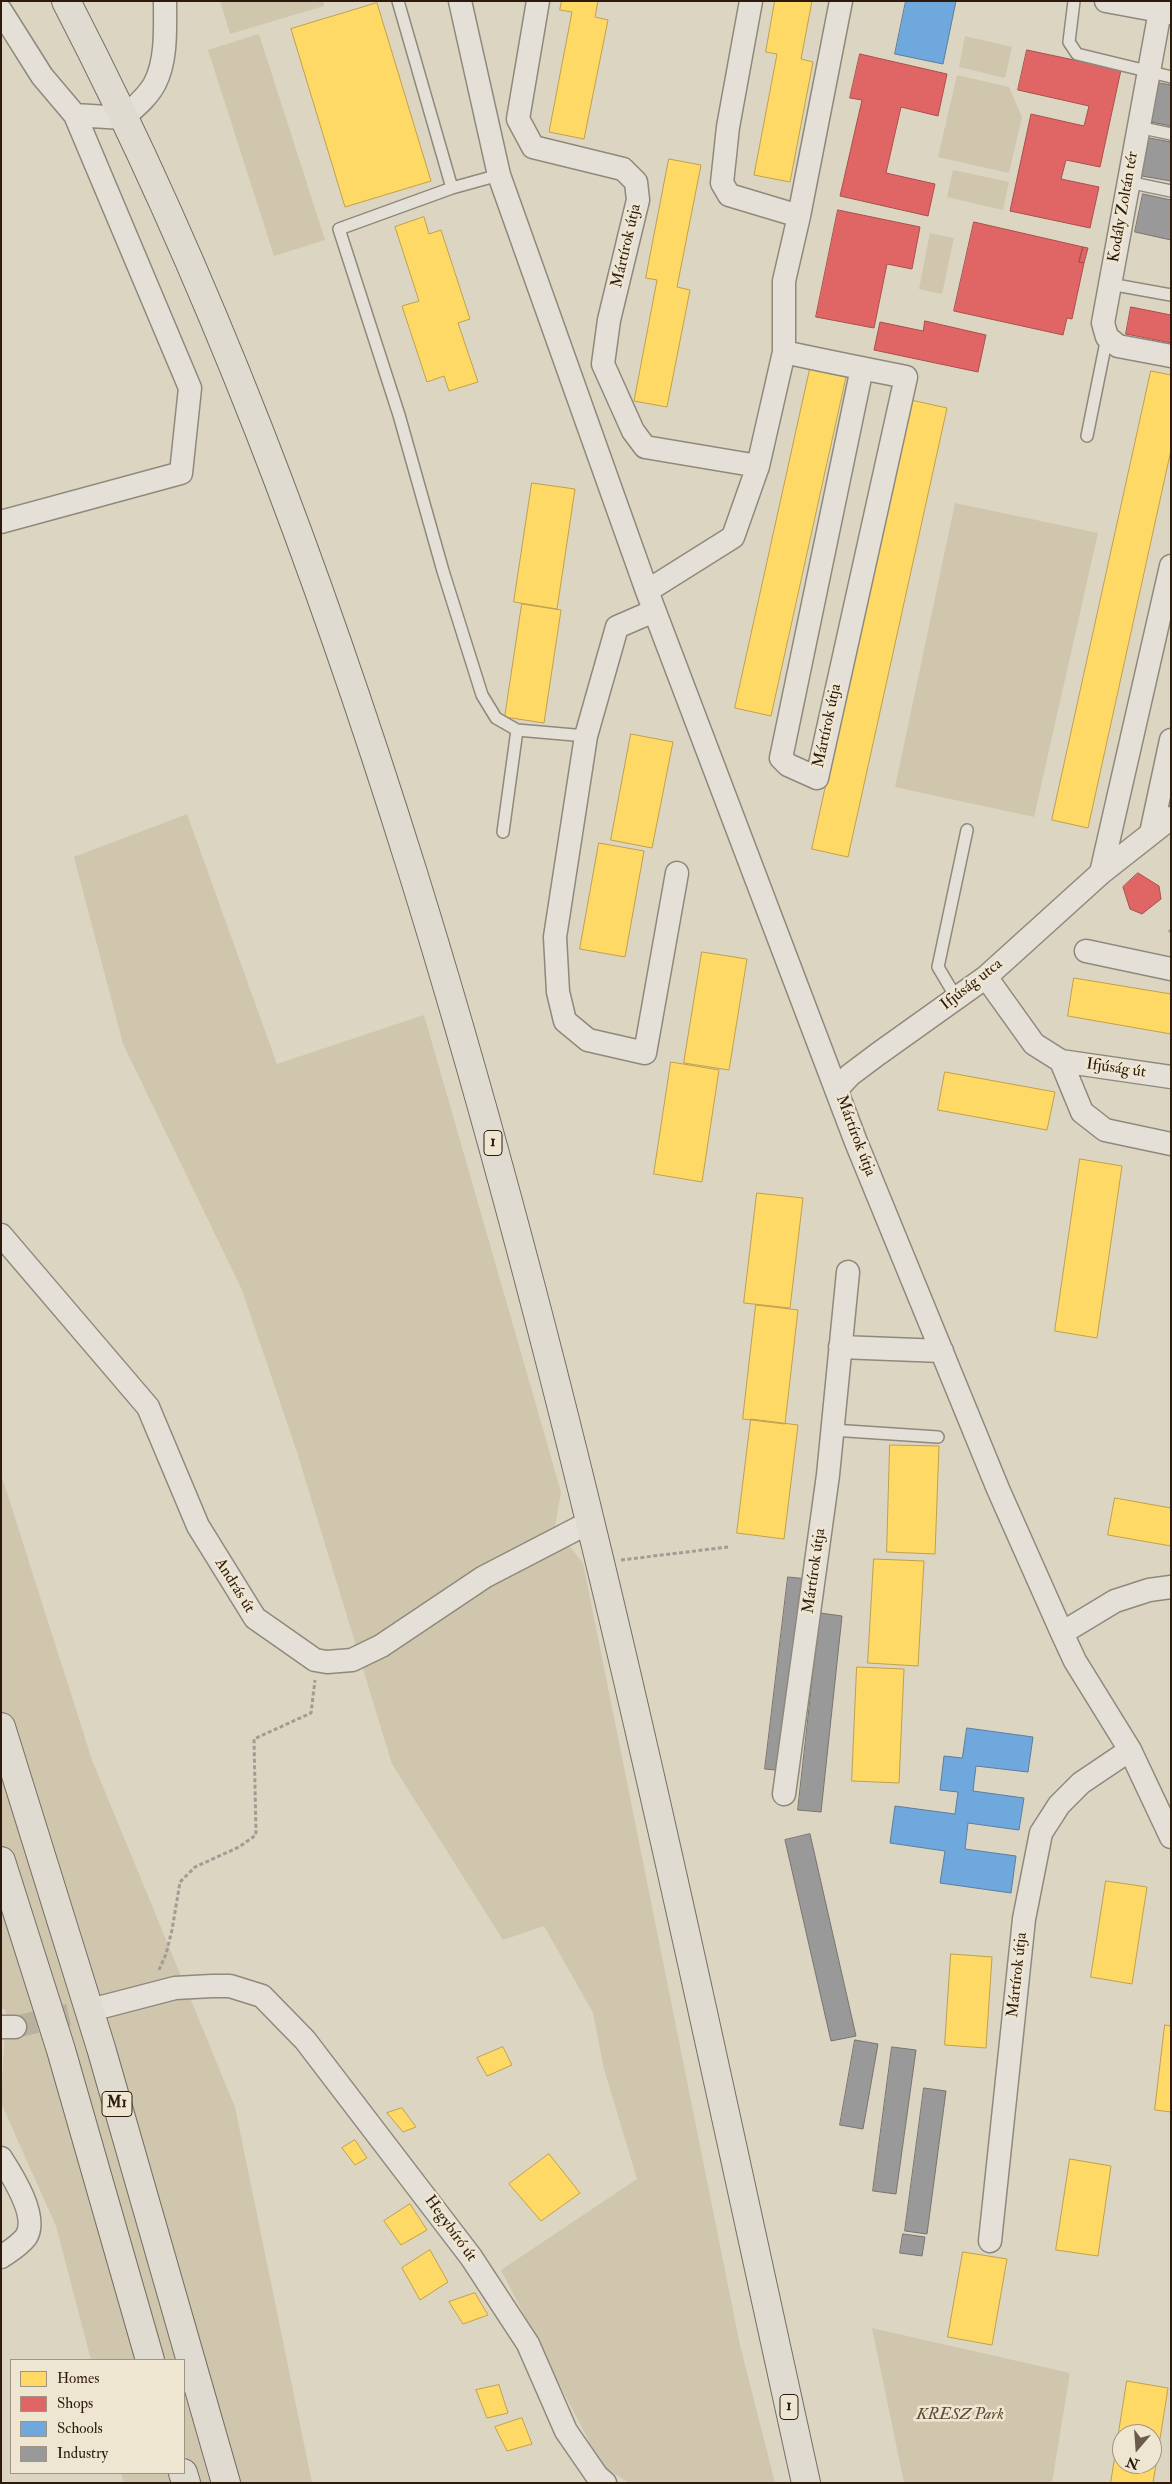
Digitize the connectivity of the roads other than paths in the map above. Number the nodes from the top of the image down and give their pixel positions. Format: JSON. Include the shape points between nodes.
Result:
{"nodes":[{"id":1,"x":66,"y":1,"type":"edge"},
{"id":2,"x":166,"y":1,"type":"edge"},
{"id":3,"x":398,"y":1,"type":"edge"},
{"id":4,"x":460,"y":1,"type":"edge"},
{"id":5,"x":538,"y":1,"type":"edge"},
{"id":6,"x":751,"y":1,"type":"edge"},
{"id":7,"x":841,"y":1,"type":"edge"},
{"id":8,"x":1074,"y":1,"type":"edge"},
{"id":9,"x":1106,"y":1,"type":"edge"},
{"id":10,"x":1,"y":11,"type":"edge"},
{"id":11,"x":1166,"y":12,"type":"edge"},
{"id":12,"x":1148,"y":72,"type":"junction"},
{"id":13,"x":1171,"y":78,"type":"edge"},
{"id":14,"x":75,"y":115,"type":"junction"},
{"id":15,"x":123,"y":118,"type":"junction"},
{"id":16,"x":1138,"y":127,"type":"junction"},
{"id":17,"x":1171,"y":134,"type":"edge"},
{"id":18,"x":499,"y":175,"type":"junction"},
{"id":19,"x":1128,"y":182,"type":"junction"},
{"id":20,"x":452,"y":188,"type":"junction"},
{"id":21,"x":1171,"y":191,"type":"edge"},
{"id":22,"x":799,"y":216,"type":"junction"},
{"id":23,"x":1110,"y":284,"type":"junction"},
{"id":24,"x":1171,"y":295,"type":"edge"},
{"id":25,"x":1107,"y":337,"type":"junction"},
{"id":26,"x":784,"y":352,"type":"junction"},
{"id":27,"x":1171,"y":356,"type":"edge"},
{"id":28,"x":862,"y":368,"type":"junction"},
{"id":29,"x":1087,"y":436,"type":"dead end"},
{"id":30,"x":758,"y":466,"type":"junction"},
{"id":31,"x":1,"y":522,"type":"edge"},
{"id":32,"x":1171,"y":566,"type":"edge"},
{"id":33,"x":650,"y":601,"type":"junction"},
{"id":34,"x":517,"y":730,"type":"junction"},
{"id":35,"x":586,"y":736,"type":"junction"},
{"id":36,"x":1171,"y":740,"type":"edge"},
{"id":37,"x":1171,"y":818,"type":"edge"},
{"id":38,"x":967,"y":830,"type":"dead end"},
{"id":39,"x":503,"y":832,"type":"dead end"},
{"id":40,"x":1151,"y":833,"type":"junction"},
{"id":41,"x":677,"y":873,"type":"dead end"},
{"id":42,"x":1101,"y":873,"type":"junction"},
{"id":43,"x":1086,"y":951,"type":"dead end"},
{"id":44,"x":1171,"y":969,"type":"edge"},
{"id":45,"x":986,"y":977,"type":"junction"},
{"id":46,"x":957,"y":999,"type":"junction"},
{"id":47,"x":1061,"y":1061,"type":"junction"},
{"id":48,"x":1171,"y":1077,"type":"edge"},
{"id":49,"x":837,"y":1089,"type":"junction"},
{"id":50,"x":1171,"y":1144,"type":"edge"},
{"id":51,"x":1,"y":1235,"type":"edge"},
{"id":52,"x":848,"y":1272,"type":"dead end"},
{"id":53,"x":840,"y":1347,"type":"junction"},
{"id":54,"x":942,"y":1351,"type":"junction"},
{"id":55,"x":832,"y":1430,"type":"junction"},
{"id":56,"x":938,"y":1437,"type":"dead end"},
{"id":57,"x":590,"y":1522,"type":"junction"},
{"id":58,"x":1171,"y":1588,"type":"edge"},
{"id":59,"x":1062,"y":1633,"type":"junction"},
{"id":60,"x":1,"y":1727,"type":"edge"},
{"id":61,"x":1130,"y":1750,"type":"junction"},
{"id":62,"x":784,"y":1794,"type":"dead end"},
{"id":63,"x":1171,"y":1837,"type":"edge"},
{"id":64,"x":1,"y":1861,"type":"edge"},
{"id":65,"x":102,"y":2007,"type":"tunnel mouth"},
{"id":66,"x":1,"y":2158,"type":"edge"},
{"id":67,"x":990,"y":2241,"type":"dead end"},
{"id":68,"x":1,"y":2257,"type":"edge"},
{"id":69,"x":150,"y":2359,"type":"edge"},
{"id":70,"x":226,"y":2483,"type":"edge"},
{"id":71,"x":605,"y":2483,"type":"edge"},
{"id":72,"x":806,"y":2483,"type":"edge"}],
"edges":[{"from":1,"to":15,"type":"main road","number":"1"},
{"from":2,"to":15,"type":"street","via":[[163,53],[155,82]]},
{"from":3,"to":20,"type":"lane"},
{"from":4,"to":18,"type":"street","name":"Mártírok útja"},
{"from":5,"to":30,"type":"street","name":"Mártírok útja","via":[[520,94],[518,119],[522,131],[533,147],[623,169],[636,182],[638,200],[609,320],[603,364],[633,432],[645,447]]},
{"from":6,"to":22,"type":"street","via":[[728,127],[722,183],[729,195]]},
{"from":7,"to":22,"type":"street"},
{"from":8,"to":12,"type":"lane","via":[[1068,42],[1077,54]]},
{"from":9,"to":11,"type":"street","name":"Kodály Zoltán tér"},
{"from":10,"to":14,"type":"street","via":[[42,76]]},
{"from":11,"to":12,"type":"street","name":"Kodály Zoltán tér"},
{"from":12,"to":13,"type":"lane"},
{"from":12,"to":16,"type":"street","name":"Kodály Zoltán tér"},
{"from":14,"to":15,"type":"street"},
{"from":14,"to":31,"type":"street","via":[[190,388],[181,473]]},
{"from":15,"to":57,"type":"main road","number":"1","via":[[206,301],[287,504],[357,696],[480,1095]]},
{"from":16,"to":17,"type":"lane"},
{"from":16,"to":19,"type":"street","name":"Kodály Zoltán tér"},
{"from":18,"to":20,"type":"lane"},
{"from":18,"to":33,"type":"street","name":"Mártírok útja"},
{"from":19,"to":21,"type":"lane"},
{"from":19,"to":23,"type":"street","name":"Kodály Zoltán tér"},
{"from":20,"to":34,"type":"lane","via":[[338,229],[399,415],[482,695],[496,718]]},
{"from":22,"to":26,"type":"street","via":[[784,281]]},
{"from":23,"to":24,"type":"lane"},
{"from":23,"to":25,"type":"street","name":"Kodály Zoltán tér","via":[[1103,323]]},
{"from":25,"to":27,"type":"street","via":[[1118,346]]},
{"from":25,"to":29,"type":"lane"},
{"from":26,"to":28,"type":"street","name":"Mártírok útja"},
{"from":26,"to":30,"type":"street"},
{"from":28,"to":28,"type":"street","name":"Mártírok útja","via":[[906,377],[816,778],[788,765],[781,758]]},
{"from":30,"to":33,"type":"street","via":[[733,537]]},
{"from":32,"to":42,"type":"street"},
{"from":33,"to":35,"type":"street","via":[[617,627]]},
{"from":33,"to":49,"type":"street","name":"Mártírok útja"},
{"from":34,"to":35,"type":"lane"},
{"from":34,"to":39,"type":"lane"},
{"from":35,"to":41,"type":"street","via":[[555,937],[558,992],[565,1021],[588,1040],[646,1053]]},
{"from":36,"to":40,"type":"street"},
{"from":37,"to":40,"type":"street","name":"Ifjúság utca"},
{"from":38,"to":46,"type":"lane","via":[[938,967]]},
{"from":40,"to":42,"type":"street","name":"Ifjúság utca"},
{"from":42,"to":45,"type":"street","name":"Ifjúság utca"},
{"from":43,"to":44,"type":"street"},
{"from":45,"to":46,"type":"street","name":"Ifjúság utca"},
{"from":45,"to":47,"type":"street","name":"Ifjúság út","via":[[1034,1044]]},
{"from":46,"to":49,"type":"street","name":"Ifjúság utca","via":[[871,1059]]},
{"from":47,"to":48,"type":"street","name":"Ifjúság út"},
{"from":47,"to":50,"type":"street","name":"Ifjúság út","via":[[1082,1112],[1104,1130]]},
{"from":49,"to":54,"type":"street","name":"Mártírok útja"},
{"from":51,"to":57,"type":"street","name":"András út","via":[[148,1407],[198,1526],[255,1618],[315,1660],[352,1660],[367,1653],[484,1577]]},
{"from":52,"to":53,"type":"street","name":"Mártírok útja"},
{"from":53,"to":54,"type":"street"},
{"from":53,"to":55,"type":"street","name":"Mártírok útja"},
{"from":54,"to":59,"type":"street","name":"Mártírok útja","via":[[998,1489]]},
{"from":55,"to":56,"type":"lane"},
{"from":55,"to":62,"type":"street","name":"Mártírok útja"},
{"from":57,"to":72,"type":"main road","number":"1"},
{"from":58,"to":59,"type":"street","via":[[1149,1590],[1115,1600]]},
{"from":59,"to":61,"type":"street","name":"Mártírok útja","via":[[1075,1661]]},
{"from":60,"to":70,"type":"main road","number":"M1","via":[[101,2048]]},
{"from":61,"to":63,"type":"street","name":"Mártírok útja"},
{"from":61,"to":67,"type":"street","name":"Mártírok útja","via":[[1081,1782],[1059,1805],[1041,1833],[1024,1920]]},
{"from":64,"to":69,"type":"main road","number":"M1","via":[[61,2050]]},
{"from":65,"to":71,"type":"street","name":"Hegybíró út","via":[[175,1988],[230,1986],[262,1996],[305,2040],[471,2257],[528,2344],[566,2431]]},
{"from":66,"to":68,"type":"street","via":[[19,2188],[29,2218],[27,2236]]}]}
